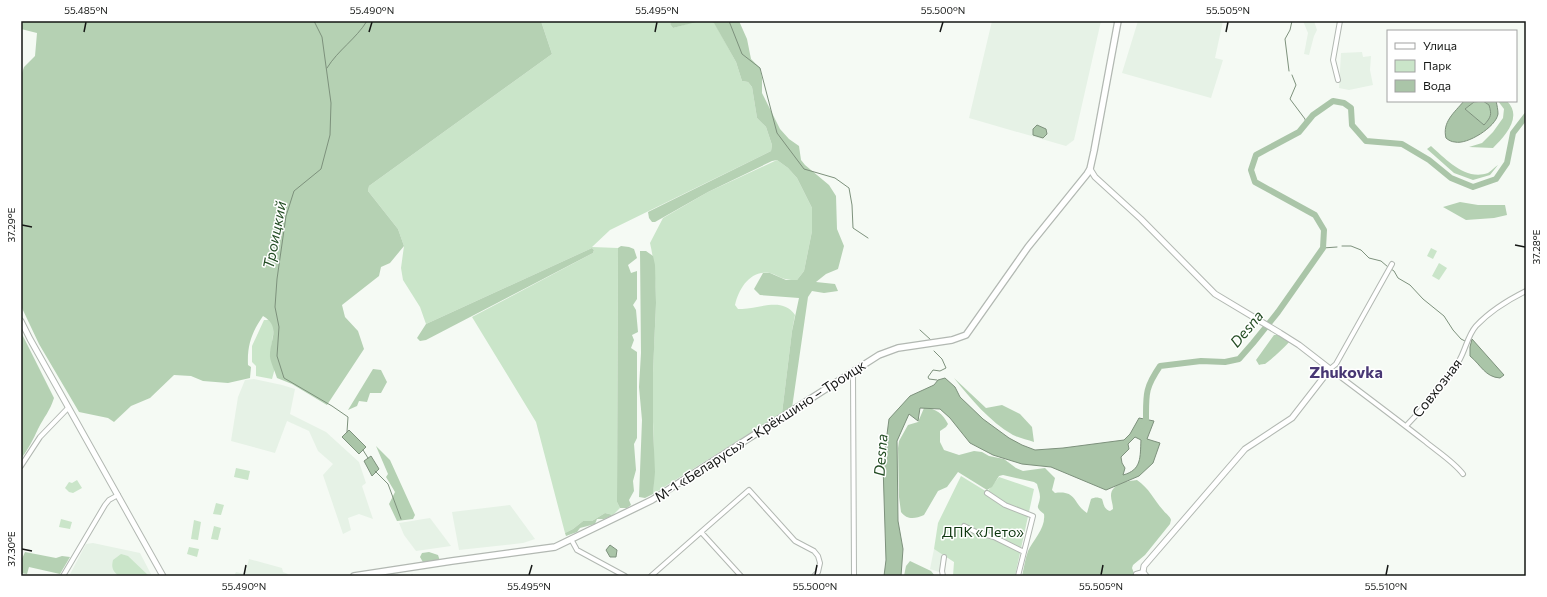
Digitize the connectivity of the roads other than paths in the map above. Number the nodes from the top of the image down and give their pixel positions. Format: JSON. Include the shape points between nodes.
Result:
{"nodes":[{"id":1,"x":1118,"y":21,"type":"edge"},
{"id":2,"x":1340,"y":21,"type":"edge"},
{"id":3,"x":1338,"y":80,"type":"dead end"},
{"id":4,"x":1090,"y":169,"type":"junction"},
{"id":5,"x":1392,"y":264,"type":"dead end"},
{"id":6,"x":1526,"y":291,"type":"edge"},
{"id":7,"x":21,"y":321,"type":"edge"},
{"id":8,"x":1330,"y":369,"type":"junction"},
{"id":9,"x":852,"y":372,"type":"junction"},
{"id":10,"x":68,"y":408,"type":"junction"},
{"id":11,"x":1406,"y":426,"type":"junction"},
{"id":12,"x":21,"y":466,"type":"edge"},
{"id":13,"x":1463,"y":474,"type":"dead end"},
{"id":14,"x":987,"y":493,"type":"dead end"},
{"id":15,"x":118,"y":495,"type":"junction"},
{"id":16,"x":964,"y":526,"type":"dead end"},
{"id":17,"x":701,"y":532,"type":"junction"},
{"id":18,"x":571,"y":539,"type":"junction"},
{"id":19,"x":1024,"y":552,"type":"junction"},
{"id":20,"x":944,"y":557,"type":"dead end"},
{"id":21,"x":1136,"y":574,"type":"dead end"},
{"id":22,"x":1144,"y":574,"type":"edge"},
{"id":23,"x":63,"y":576,"type":"edge"},
{"id":24,"x":163,"y":576,"type":"edge"},
{"id":25,"x":354,"y":576,"type":"edge"},
{"id":26,"x":625,"y":576,"type":"edge"},
{"id":27,"x":651,"y":576,"type":"edge"},
{"id":28,"x":741,"y":576,"type":"edge"},
{"id":29,"x":814,"y":576,"type":"edge"},
{"id":30,"x":854,"y":576,"type":"edge"},
{"id":31,"x":943,"y":576,"type":"edge"},
{"id":32,"x":1018,"y":576,"type":"edge"}],
"edges":[{"from":1,"to":4,"type":"main road"},
{"from":2,"to":3,"type":"street","via":[[1333,60]]},
{"from":4,"to":8,"type":"street","via":[[1095,177],[1141,219],[1215,294],[1299,345]]},
{"from":4,"to":9,"type":"main road","name":"М-1 «Беларусь» – Крёкшино – Троицк","via":[[1028,247],[966,335],[952,340],[898,348],[879,355]]},
{"from":5,"to":8,"type":"street","via":[[1336,364]]},
{"from":6,"to":11,"type":"street","name":"Совхозная","via":[[1500,304],[1476,326],[1470,334],[1460,360],[1436,393]]},
{"from":7,"to":10,"type":"street"},
{"from":8,"to":11,"type":"street"},
{"from":8,"to":22,"type":"street","via":[[1292,418],[1245,449],[1144,566]]},
{"from":9,"to":18,"type":"main road","name":"М-1 «Беларусь» – Крёкшино – Троицк","via":[[652,500]]},
{"from":9,"to":30,"type":"street"},
{"from":10,"to":12,"type":"street","via":[[40,437]]},
{"from":10,"to":15,"type":"street"},
{"from":11,"to":13,"type":"street"},
{"from":14,"to":19,"type":"street","via":[[1005,505],[1033,516]]},
{"from":15,"to":23,"type":"street","via":[[105,505]]},
{"from":15,"to":24,"type":"street"},
{"from":16,"to":19,"type":"street"},
{"from":17,"to":27,"type":"street"},
{"from":17,"to":28,"type":"street"},
{"from":17,"to":29,"type":"street","via":[[749,490],[795,541],[814,551],[818,556],[820,563]]},
{"from":18,"to":25,"type":"main road","name":"М-1 «Беларусь» – Крёкшино – Троицк","via":[[555,547]]},
{"from":18,"to":26,"type":"street","via":[[577,550]]},
{"from":19,"to":32,"type":"street"},
{"from":20,"to":31,"type":"street"},
{"from":21,"to":22,"type":"street"}]}
